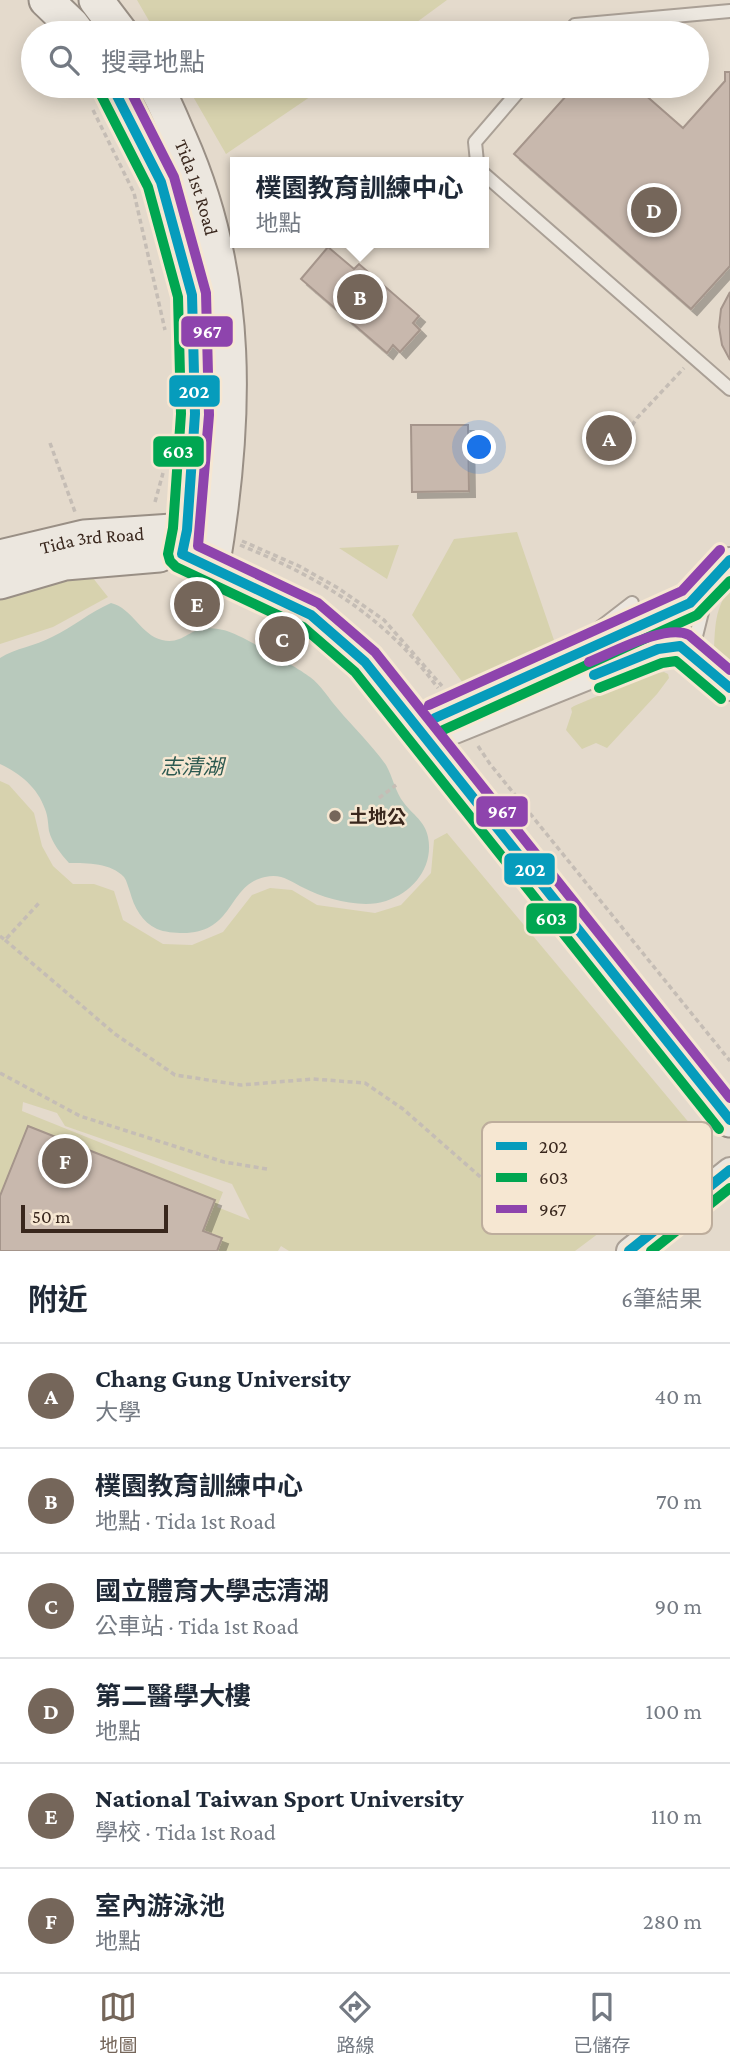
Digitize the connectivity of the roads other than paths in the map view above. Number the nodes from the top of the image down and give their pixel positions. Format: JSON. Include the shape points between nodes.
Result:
{"nodes":[{"id":1,"x":46,"y":0,"type":"edge"},
{"id":2,"x":96,"y":0,"type":"edge"},
{"id":3,"x":730,"y":11,"type":"edge"},
{"id":4,"x":69,"y":21,"type":"edge"},
{"id":5,"x":112,"y":21,"type":"edge"},
{"id":6,"x":611,"y":21,"type":"edge"},
{"id":7,"x":102,"y":98,"type":"edge"},
{"id":8,"x":160,"y":98,"type":"edge"},
{"id":9,"x":513,"y":98,"type":"edge"},
{"id":10,"x":476,"y":157,"type":"edge"},
{"id":11,"x":489,"y":178,"type":"edge"},
{"id":12,"x":730,"y":389,"type":"edge"},
{"id":13,"x":185,"y":542,"type":"junction"},
{"id":14,"x":227,"y":547,"type":"junction"},
{"id":15,"x":0,"y":557,"type":"edge"},
{"id":16,"x":730,"y":560,"type":"edge"},
{"id":17,"x":0,"y":582,"type":"edge"},
{"id":18,"x":710,"y":582,"type":"junction"},
{"id":19,"x":632,"y":603,"type":"dead end"},
{"id":20,"x":691,"y":656,"type":"junction"},
{"id":21,"x":730,"y":688,"type":"edge"},
{"id":22,"x":448,"y":720,"type":"junction"},
{"id":23,"x":730,"y":1091,"type":"edge"},
{"id":24,"x":730,"y":1120,"type":"edge"},
{"id":25,"x":730,"y":1170,"type":"edge"},
{"id":26,"x":712,"y":1184,"type":"edge"},
{"id":27,"x":650,"y":1234,"type":"edge"},
{"id":28,"x":629,"y":1251,"type":"edge"}],
"edges":[{"from":1,"to":4,"type":"street"},
{"from":2,"to":5,"type":"street"},
{"from":3,"to":6,"type":"lane"},
{"from":7,"to":13,"type":"street","name":"Tida 1st Road","via":[[161,182],[191,295],[195,414]]},
{"from":8,"to":14,"type":"street","name":"Tida 1st Road","via":[[193,170],[223,284],[231,390]]},
{"from":9,"to":10,"type":"lane","via":[[475,142]]},
{"from":11,"to":12,"type":"lane"},
{"from":13,"to":14,"type":"street"},
{"from":13,"to":15,"type":"street","name":"Tida 3rd Road","via":[[84,537]]},
{"from":13,"to":17,"type":"street","name":"Tida 3rd Road","via":[[65,563]]},
{"from":14,"to":22,"type":"street","via":[[316,596],[365,633]]},
{"from":16,"to":18,"type":"street"},
{"from":18,"to":20,"type":"lane"},
{"from":18,"to":22,"type":"street","via":[[690,603]]},
{"from":19,"to":22,"type":"lane","via":[[588,637]]},
{"from":20,"to":21,"type":"street"},
{"from":20,"to":22,"type":"street","via":[[680,646],[658,649]]},
{"from":22,"to":23,"type":"street"},
{"from":22,"to":24,"type":"street"},
{"from":25,"to":26,"type":"street"},
{"from":27,"to":28,"type":"street"}]}
